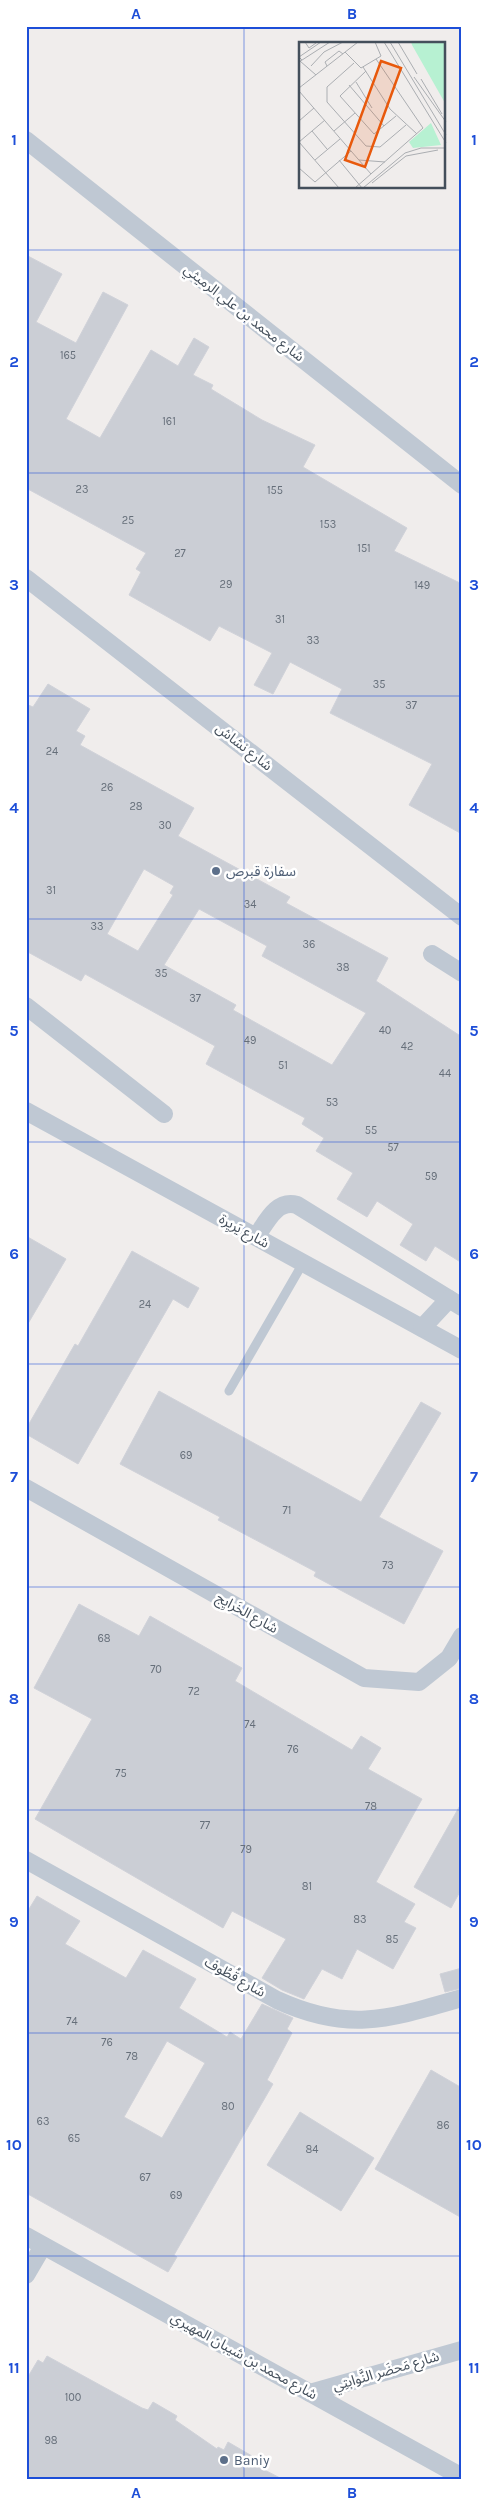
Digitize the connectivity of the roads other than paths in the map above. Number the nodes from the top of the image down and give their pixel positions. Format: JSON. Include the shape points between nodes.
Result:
{"nodes":[{"id":1,"x":26,"y":140,"type":"edge"},
{"id":2,"x":462,"y":485,"type":"edge"},
{"id":3,"x":26,"y":578,"type":"edge"},
{"id":4,"x":462,"y":916,"type":"edge"},
{"id":5,"x":432,"y":954,"type":"dead end"},
{"id":6,"x":462,"y":973,"type":"edge"},
{"id":7,"x":26,"y":1006,"type":"edge"},
{"id":8,"x":26,"y":1111,"type":"edge"},
{"id":9,"x":164,"y":1114,"type":"dead end"},
{"id":10,"x":256,"y":1237,"type":"junction"},
{"id":11,"x":304,"y":1263,"type":"junction"},
{"id":12,"x":455,"y":1303,"type":"edge"},
{"id":13,"x":422,"y":1328,"type":"junction"},
{"id":14,"x":462,"y":1350,"type":"edge"},
{"id":15,"x":229,"y":1391,"type":"dead end"},
{"id":16,"x":26,"y":1488,"type":"edge"},
{"id":17,"x":462,"y":1636,"type":"edge"},
{"id":18,"x":26,"y":1860,"type":"edge"},
{"id":19,"x":462,"y":1998,"type":"edge"},
{"id":20,"x":26,"y":2236,"type":"edge"},
{"id":21,"x":43,"y":2246,"type":"junction"},
{"id":22,"x":26,"y":2275,"type":"edge"},
{"id":23,"x":462,"y":2350,"type":"edge"},
{"id":24,"x":310,"y":2393,"type":"junction"},
{"id":25,"x":462,"y":2477,"type":"edge"}],
"edges":[{"from":1,"to":2,"type":"street","name":"شارع محمد بن علي الرميثي"},
{"from":3,"to":4,"type":"street","name":"شارع نشاش"},
{"from":5,"to":6,"type":"street"},
{"from":7,"to":9,"type":"street"},
{"from":8,"to":10,"type":"street","name":"شارع يَريِرة"},
{"from":10,"to":11,"type":"street","name":"شارع يَريِرة"},
{"from":10,"to":12,"type":"street","via":[[278,1207],[297,1204]]},
{"from":11,"to":13,"type":"street","name":"شارع يَريِرة"},
{"from":11,"to":15,"type":"lane"},
{"from":12,"to":13,"type":"street"},
{"from":13,"to":14,"type":"street","name":"شارع يَريِرة"},
{"from":16,"to":17,"type":"street","name":"شارع الخَرايِج","via":[[364,1678],[419,1682],[450,1658]]},
{"from":18,"to":19,"type":"street","name":"شارع قُطُوف","via":[[302,2011],[356,2021],[383,2019]]},
{"from":20,"to":21,"type":"street","name":"شارع محمد بن شيبان المهيري"},
{"from":21,"to":22,"type":"street"},
{"from":21,"to":24,"type":"street","name":"شارع محمد بن شيبان المهيري"},
{"from":23,"to":24,"type":"street","name":"شارع مَحضَر النَّوابتِي"},
{"from":24,"to":25,"type":"street","name":"شارع محمد بن شيبان المهيري"}]}
